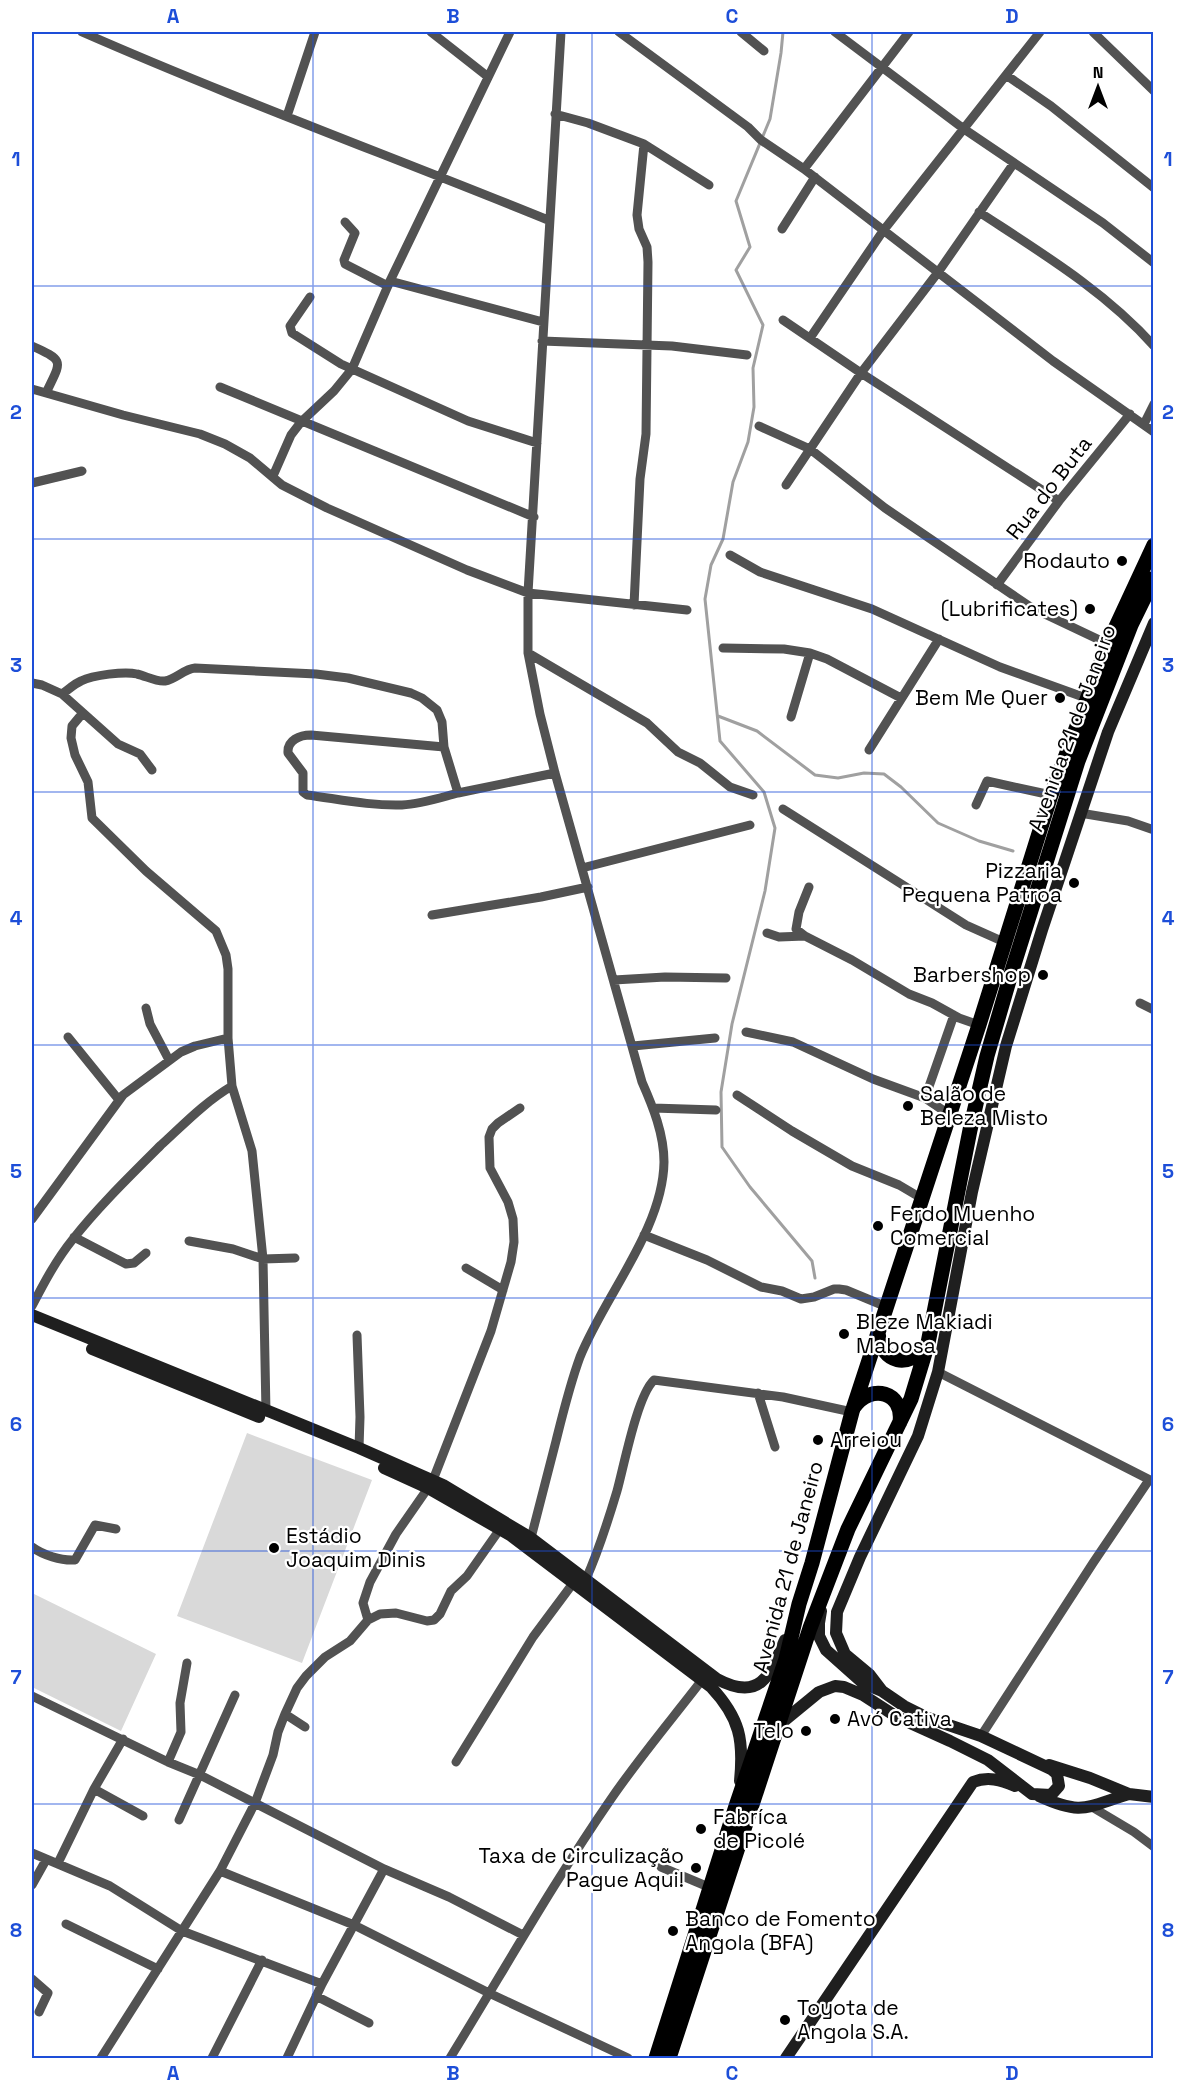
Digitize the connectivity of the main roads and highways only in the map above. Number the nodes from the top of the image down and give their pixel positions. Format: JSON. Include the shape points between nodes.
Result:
{"nodes":[{"id":1,"x":1154,"y":544,"type":"edge"},
{"id":2,"x":1154,"y":578,"type":"edge"},
{"id":3,"x":878,"y":1333,"type":"junction"},
{"id":4,"x":927,"y":1345,"type":"junction"},
{"id":5,"x":853,"y":1409,"type":"junction"},
{"id":6,"x":900,"y":1425,"type":"junction"},
{"id":7,"x":656,"y":2058,"type":"edge"},
{"id":8,"x":669,"y":2058,"type":"edge"}],
"edges":[{"from":1,"to":3,"type":"main road","name":"Avenida 21 de Janeiro","via":[[1108,644],[1050,795]]},
{"from":2,"to":4,"type":"main road","name":"Avenida 21 de Janeiro","via":[[1131,625],[1078,760],[1011,974],[970,1130]]},
{"from":3,"to":4,"type":"main road","via":[[882,1349],[901,1361],[916,1357]]},
{"from":3,"to":5,"type":"main road","name":"Avenida 21 de Janeiro"},
{"from":4,"to":6,"type":"main road","name":"Avenida 21 de Janeiro"},
{"from":5,"to":6,"type":"main road","via":[[865,1395],[882,1393],[900,1409]]},
{"from":5,"to":7,"type":"main road","name":"Avenida 21 de Janeiro","via":[[786,1659]]},
{"from":6,"to":8,"type":"main road","name":"Avenida 21 de Janeiro","via":[[848,1529],[810,1628]]}]}
